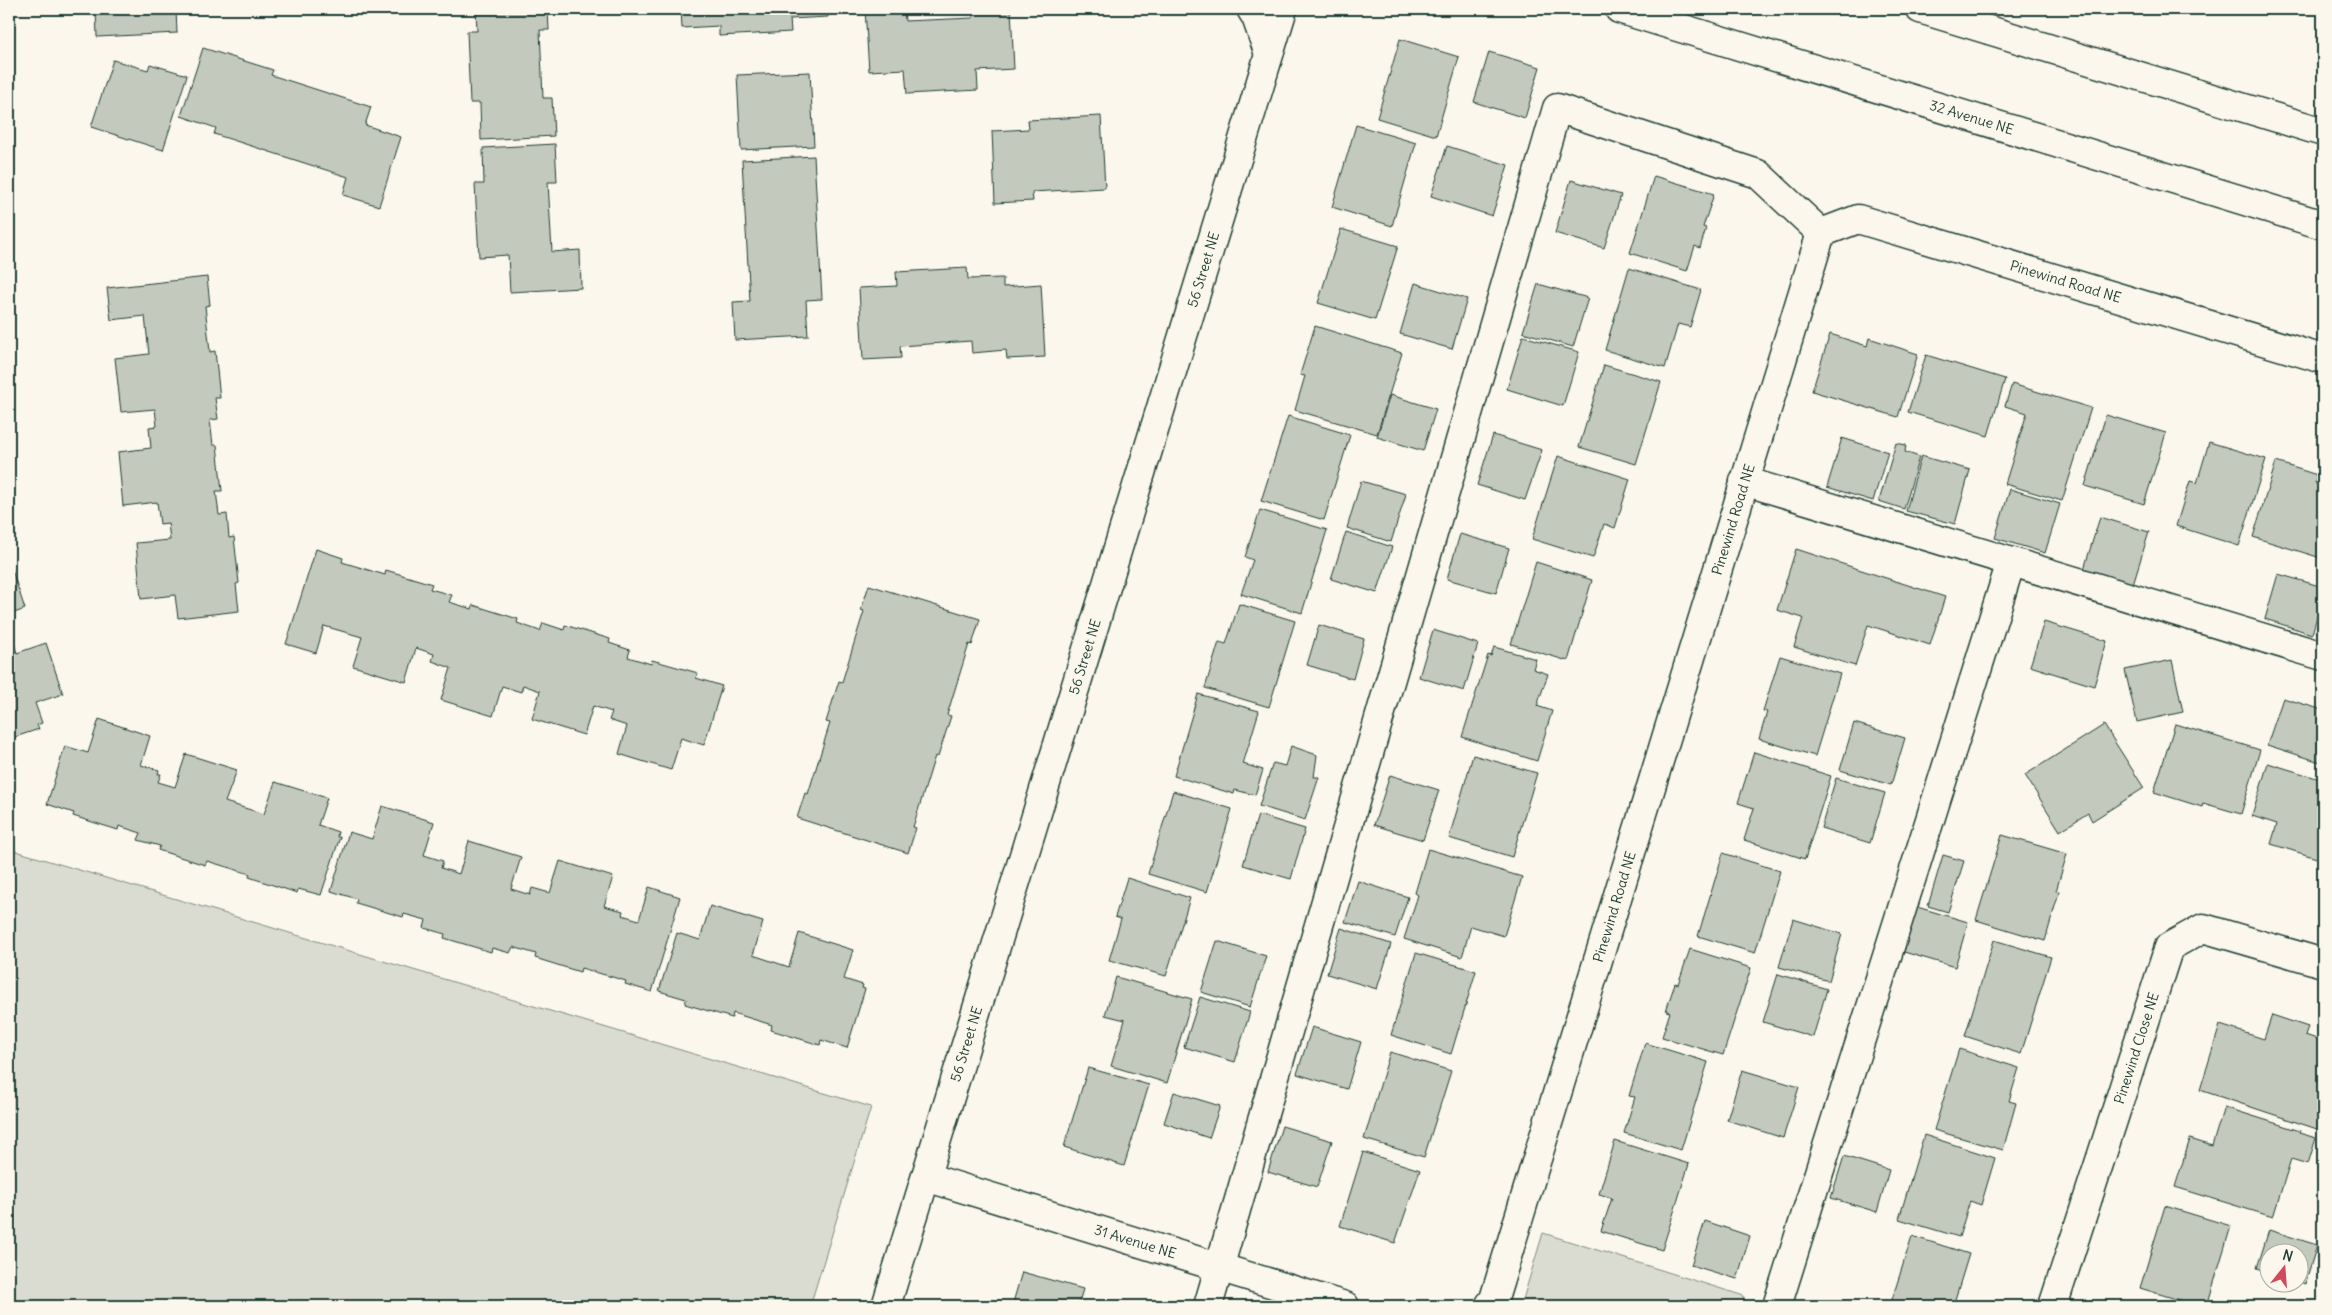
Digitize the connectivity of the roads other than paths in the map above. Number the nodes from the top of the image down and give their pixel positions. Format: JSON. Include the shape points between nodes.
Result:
{"nodes":[{"id":1,"x":1251,"y":9,"type":"edge"},
{"id":2,"x":1283,"y":9,"type":"edge"},
{"id":3,"x":1619,"y":9,"type":"edge"},
{"id":4,"x":1920,"y":9,"type":"edge"},
{"id":5,"x":1268,"y":51,"type":"junction"},
{"id":6,"x":2323,"y":132,"type":"edge"},
{"id":7,"x":2323,"y":225,"type":"edge"},
{"id":8,"x":1822,"y":233,"type":"junction"},
{"id":9,"x":2323,"y":359,"type":"edge"},
{"id":10,"x":1744,"y":481,"type":"junction"},
{"id":11,"x":2011,"y":562,"type":"junction"},
{"id":12,"x":2323,"y":656,"type":"edge"},
{"id":13,"x":2323,"y":963,"type":"edge"},
{"id":14,"x":926,"y":1177,"type":"junction"},
{"id":15,"x":1220,"y":1268,"type":"junction"},
{"id":16,"x":886,"y":1306,"type":"edge"},
{"id":17,"x":1208,"y":1306,"type":"edge"},
{"id":18,"x":1345,"y":1306,"type":"edge"},
{"id":19,"x":1489,"y":1306,"type":"edge"},
{"id":20,"x":1777,"y":1306,"type":"edge"},
{"id":21,"x":2053,"y":1306,"type":"edge"}],
"edges":[{"from":1,"to":5,"type":"street"},
{"from":2,"to":5,"type":"street","name":"56 Street NE"},
{"from":3,"to":7,"type":"street","name":"32 Avenue NE"},
{"from":4,"to":6,"type":"street"},
{"from":5,"to":14,"type":"street","name":"56 Street NE"},
{"from":8,"to":9,"type":"street","name":"Pinewind Road NE","via":[[1858,219]]},
{"from":8,"to":10,"type":"street","name":"Pinewind Road NE"},
{"from":8,"to":15,"type":"street","via":[[1758,174],[1557,108]]},
{"from":10,"to":11,"type":"street"},
{"from":10,"to":19,"type":"street","name":"Pinewind Road NE","via":[[1494,1299]]},
{"from":11,"to":12,"type":"street"},
{"from":11,"to":20,"type":"street"},
{"from":13,"to":21,"type":"street","name":"Pinewind Close NE","via":[[2203,928],[2169,947]]},
{"from":14,"to":15,"type":"street","name":"31 Avenue NE"},
{"from":14,"to":16,"type":"street","name":"56 Street NE"},
{"from":15,"to":17,"type":"street"},
{"from":15,"to":18,"type":"street","name":"31 Avenue NE"}]}
